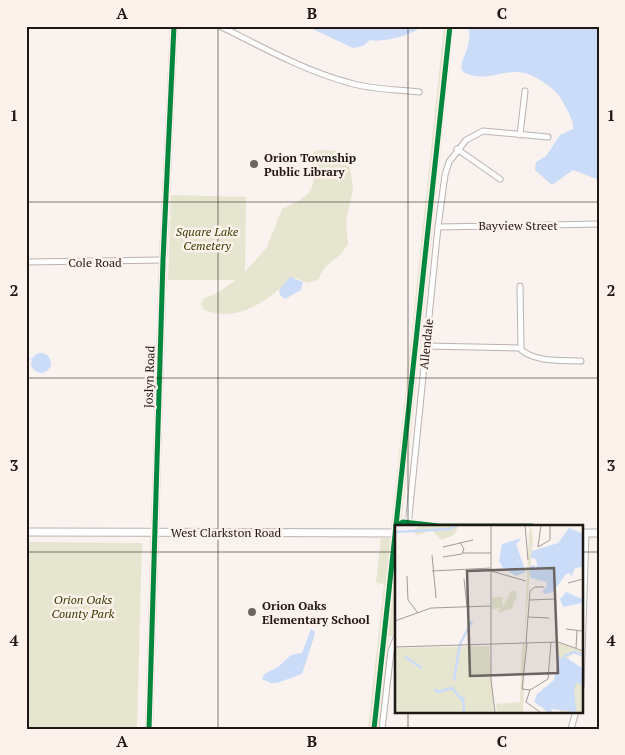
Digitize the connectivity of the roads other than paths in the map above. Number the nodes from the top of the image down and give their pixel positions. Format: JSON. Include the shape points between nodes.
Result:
{"nodes":[{"id":1,"x":174,"y":26,"type":"edge"},
{"id":2,"x":220,"y":26,"type":"edge"},
{"id":3,"x":419,"y":92,"type":"dead end"},
{"id":4,"x":524,"y":92,"type":"dead end"},
{"id":5,"x":520,"y":135,"type":"junction"},
{"id":6,"x":548,"y":137,"type":"dead end"},
{"id":7,"x":457,"y":149,"type":"junction"},
{"id":8,"x":500,"y":179,"type":"dead end"},
{"id":9,"x":599,"y":224,"type":"edge"},
{"id":10,"x":438,"y":227,"type":"junction"},
{"id":11,"x":163,"y":260,"type":"junction"},
{"id":12,"x":26,"y":262,"type":"edge"},
{"id":13,"x":520,"y":286,"type":"dead end"},
{"id":14,"x":425,"y":346,"type":"junction"},
{"id":15,"x":521,"y":350,"type":"junction"},
{"id":16,"x":581,"y":361,"type":"dead end"},
{"id":17,"x":408,"y":525,"type":"edge"},
{"id":18,"x":26,"y":532,"type":"edge"},
{"id":19,"x":154,"y":532,"type":"junction"},
{"id":20,"x":395,"y":532,"type":"edge"},
{"id":21,"x":584,"y":533,"type":"edge"},
{"id":22,"x":599,"y":533,"type":"edge"},
{"id":23,"x":582,"y":636,"type":"edge"},
{"id":24,"x":395,"y":640,"type":"edge"},
{"id":25,"x":576,"y":712,"type":"edge"},
{"id":26,"x":149,"y":729,"type":"edge"},
{"id":27,"x":382,"y":729,"type":"edge"},
{"id":28,"x":571,"y":729,"type":"edge"}],
"edges":[{"from":1,"to":11,"type":"street","name":"Joslyn Road"},
{"from":2,"to":3,"type":"street","via":[[336,79],[369,88]]},
{"from":4,"to":5,"type":"street"},
{"from":5,"to":6,"type":"street"},
{"from":5,"to":7,"type":"street","via":[[483,131]]},
{"from":7,"to":8,"type":"street"},
{"from":7,"to":10,"type":"street","name":"Allendale","via":[[445,175]]},
{"from":9,"to":10,"type":"street","name":"Bayview Street"},
{"from":10,"to":14,"type":"street","name":"Allendale"},
{"from":11,"to":12,"type":"street","name":"Cole Road"},
{"from":11,"to":19,"type":"street","name":"Joslyn Road"},
{"from":13,"to":15,"type":"street"},
{"from":14,"to":15,"type":"street"},
{"from":14,"to":17,"type":"street","name":"Allendale"},
{"from":15,"to":16,"type":"street","via":[[524,355],[536,358]]},
{"from":18,"to":19,"type":"main road","name":"West Clarkston Road"},
{"from":19,"to":20,"type":"main road","name":"West Clarkston Road"},
{"from":19,"to":26,"type":"street","name":"Joslyn Road"},
{"from":21,"to":22,"type":"main road"},
{"from":21,"to":23,"type":"street"},
{"from":24,"to":27,"type":"street","via":[[390,651]]},
{"from":25,"to":28,"type":"street"}]}
